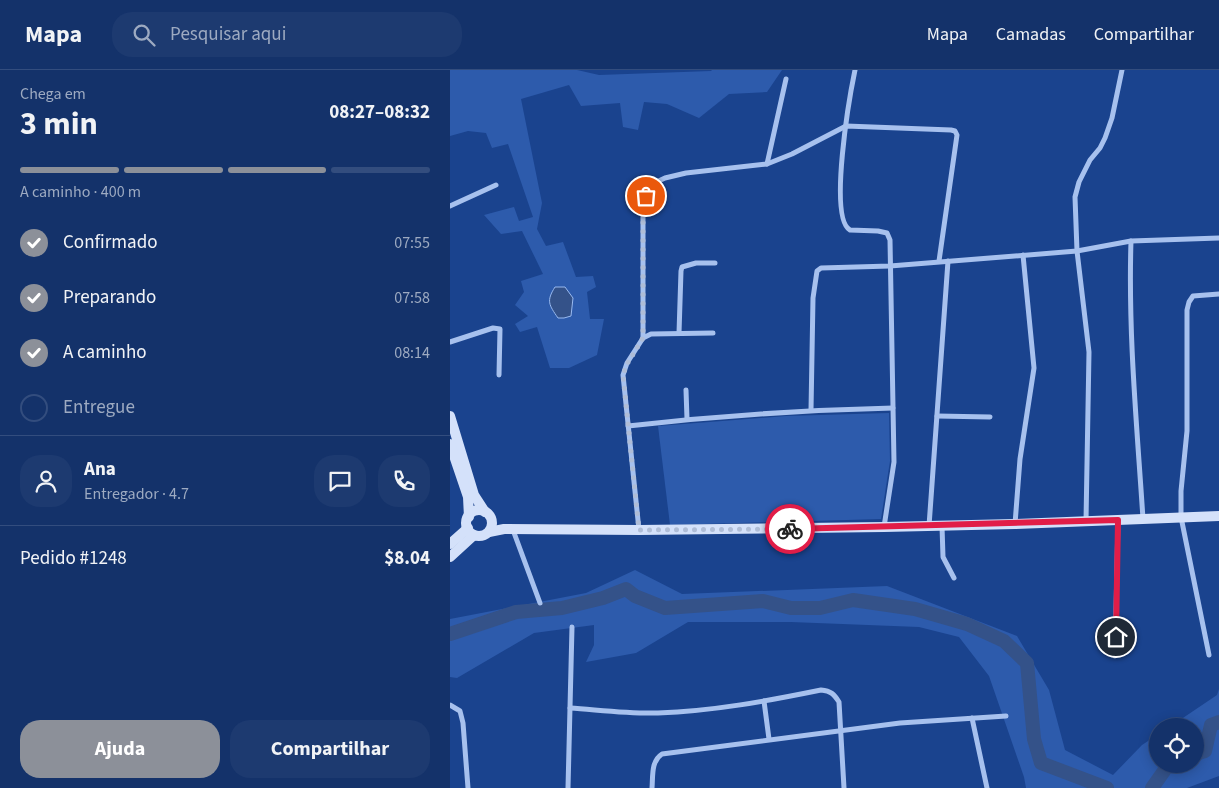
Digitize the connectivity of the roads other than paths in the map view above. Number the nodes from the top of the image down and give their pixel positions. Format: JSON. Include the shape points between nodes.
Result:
{"nodes":[{"id":1,"x":855,"y":70,"type":"edge"},
{"id":2,"x":1122,"y":70,"type":"edge"},
{"id":3,"x":786,"y":79,"type":"dead end"},
{"id":4,"x":846,"y":126,"type":"junction"},
{"id":5,"x":767,"y":164,"type":"junction"},
{"id":6,"x":496,"y":185,"type":"dead end"},
{"id":7,"x":450,"y":206,"type":"edge"},
{"id":8,"x":1219,"y":238,"type":"edge"},
{"id":9,"x":1131,"y":241,"type":"junction"},
{"id":10,"x":1077,"y":251,"type":"junction"},
{"id":11,"x":1024,"y":255,"type":"junction"},
{"id":12,"x":939,"y":261,"type":"junction"},
{"id":13,"x":948,"y":261,"type":"junction"},
{"id":14,"x":714,"y":264,"type":"dead end"},
{"id":15,"x":890,"y":266,"type":"junction"},
{"id":16,"x":1219,"y":294,"type":"edge"},
{"id":17,"x":712,"y":333,"type":"dead end"},
{"id":18,"x":679,"y":334,"type":"junction"},
{"id":19,"x":643,"y":338,"type":"junction"},
{"id":20,"x":450,"y":342,"type":"edge"},
{"id":21,"x":499,"y":375,"type":"dead end"},
{"id":22,"x":686,"y":390,"type":"dead end"},
{"id":23,"x":893,"y":408,"type":"junction"},
{"id":24,"x":811,"y":410,"type":"junction"},
{"id":25,"x":450,"y":416,"type":"edge"},
{"id":26,"x":937,"y":416,"type":"junction"},
{"id":27,"x":990,"y":416,"type":"dead end"},
{"id":28,"x":688,"y":419,"type":"junction"},
{"id":29,"x":628,"y":426,"type":"junction"},
{"id":30,"x":450,"y":444,"type":"edge"},
{"id":31,"x":488,"y":515,"type":"junction"},
{"id":32,"x":1219,"y":516,"type":"edge"},
{"id":33,"x":468,"y":517,"type":"junction"},
{"id":34,"x":1181,"y":517,"type":"junction"},
{"id":35,"x":1118,"y":520,"type":"junction"},
{"id":36,"x":1143,"y":520,"type":"junction"},
{"id":37,"x":1086,"y":522,"type":"junction"},
{"id":38,"x":1015,"y":524,"type":"junction"},
{"id":39,"x":929,"y":526,"type":"junction"},
{"id":40,"x":942,"y":526,"type":"junction"},
{"id":41,"x":884,"y":527,"type":"junction"},
{"id":42,"x":513,"y":530,"type":"junction"},
{"id":43,"x":639,"y":530,"type":"junction"},
{"id":44,"x":471,"y":531,"type":"junction"},
{"id":45,"x":489,"y":532,"type":"junction"},
{"id":46,"x":450,"y":544,"type":"edge"},
{"id":47,"x":450,"y":557,"type":"edge"},
{"id":48,"x":954,"y":578,"type":"dead end"},
{"id":49,"x":540,"y":603,"type":"dead end"},
{"id":50,"x":572,"y":627,"type":"dead end"},
{"id":51,"x":1209,"y":655,"type":"dead end"},
{"id":52,"x":1115,"y":656,"type":"dead end"},
{"id":53,"x":764,"y":701,"type":"junction"},
{"id":54,"x":450,"y":705,"type":"edge"},
{"id":55,"x":570,"y":708,"type":"junction"},
{"id":56,"x":1006,"y":716,"type":"dead end"},
{"id":57,"x":972,"y":718,"type":"junction"},
{"id":58,"x":840,"y":730,"type":"junction"},
{"id":59,"x":769,"y":739,"type":"junction"},
{"id":60,"x":468,"y":788,"type":"edge"},
{"id":61,"x":568,"y":788,"type":"edge"},
{"id":62,"x":652,"y":788,"type":"edge"},
{"id":63,"x":844,"y":788,"type":"edge"},
{"id":64,"x":987,"y":788,"type":"edge"}],
"edges":[{"from":1,"to":4,"type":"street"},
{"from":2,"to":10,"type":"street","via":[[1105,138],[1082,175],[1074,197]]},
{"from":3,"to":5,"type":"street"},
{"from":4,"to":5,"type":"street"},
{"from":4,"to":12,"type":"street","via":[[955,132]]},
{"from":4,"to":15,"type":"street","via":[[841,160],[843,220],[850,230],[886,233],[890,240]]},
{"from":5,"to":19,"type":"street","via":[[686,173],[650,186],[643,206]]},
{"from":6,"to":7,"type":"street"},
{"from":8,"to":9,"type":"street"},
{"from":9,"to":10,"type":"street"},
{"from":9,"to":36,"type":"street","via":[[1129,291]]},
{"from":10,"to":11,"type":"street"},
{"from":10,"to":37,"type":"street","via":[[1089,352]]},
{"from":11,"to":13,"type":"street"},
{"from":11,"to":38,"type":"street","via":[[1034,368],[1020,459]]},
{"from":12,"to":13,"type":"street"},
{"from":12,"to":15,"type":"street"},
{"from":13,"to":26,"type":"street"},
{"from":14,"to":18,"type":"street","via":[[696,263],[682,267]]},
{"from":15,"to":23,"type":"street"},
{"from":15,"to":24,"type":"street","via":[[821,268],[817,271],[813,298]]},
{"from":16,"to":34,"type":"street","via":[[1194,296],[1187,310],[1187,431]]},
{"from":17,"to":18,"type":"street"},
{"from":18,"to":19,"type":"street","via":[[651,334]]},
{"from":19,"to":29,"type":"street","via":[[623,375]]},
{"from":20,"to":21,"type":"street","via":[[500,328]]},
{"from":22,"to":28,"type":"street"},
{"from":23,"to":24,"type":"street"},
{"from":23,"to":41,"type":"street","via":[[894,462]]},
{"from":24,"to":28,"type":"street"},
{"from":25,"to":31,"type":"street","via":[[474,495]]},
{"from":26,"to":27,"type":"street"},
{"from":26,"to":39,"type":"street"},
{"from":28,"to":29,"type":"street"},
{"from":29,"to":43,"type":"street"},
{"from":30,"to":33,"type":"street","via":[[468,498]]},
{"from":31,"to":33,"type":"street","via":[[478,511]]},
{"from":31,"to":42,"type":"street"},
{"from":31,"to":45,"type":"street","via":[[492,525]]},
{"from":32,"to":34,"type":"street"},
{"from":33,"to":44,"type":"street"},
{"from":34,"to":36,"type":"street"},
{"from":34,"to":51,"type":"street"},
{"from":35,"to":36,"type":"street"},
{"from":35,"to":37,"type":"street"},
{"from":35,"to":52,"type":"street"},
{"from":37,"to":38,"type":"street"},
{"from":38,"to":40,"type":"street"},
{"from":39,"to":40,"type":"street"},
{"from":39,"to":41,"type":"street"},
{"from":40,"to":48,"type":"street","via":[[943,557]]},
{"from":41,"to":43,"type":"street"},
{"from":42,"to":43,"type":"street"},
{"from":42,"to":45,"type":"street"},
{"from":42,"to":49,"type":"street"},
{"from":44,"to":45,"type":"street","via":[[482,536]]},
{"from":44,"to":46,"type":"street"},
{"from":44,"to":47,"type":"street"},
{"from":50,"to":55,"type":"street"},
{"from":53,"to":55,"type":"street","via":[[703,711],[656,713]]},
{"from":53,"to":58,"type":"street","via":[[830,691],[839,702]]},
{"from":53,"to":59,"type":"street"},
{"from":54,"to":60,"type":"street","via":[[460,711],[463,722]]},
{"from":55,"to":61,"type":"street"},
{"from":56,"to":57,"type":"street"},
{"from":57,"to":58,"type":"street"},
{"from":57,"to":64,"type":"street"},
{"from":58,"to":59,"type":"street"},
{"from":58,"to":63,"type":"street"},
{"from":59,"to":62,"type":"street","via":[[662,754],[654,764]]}]}
